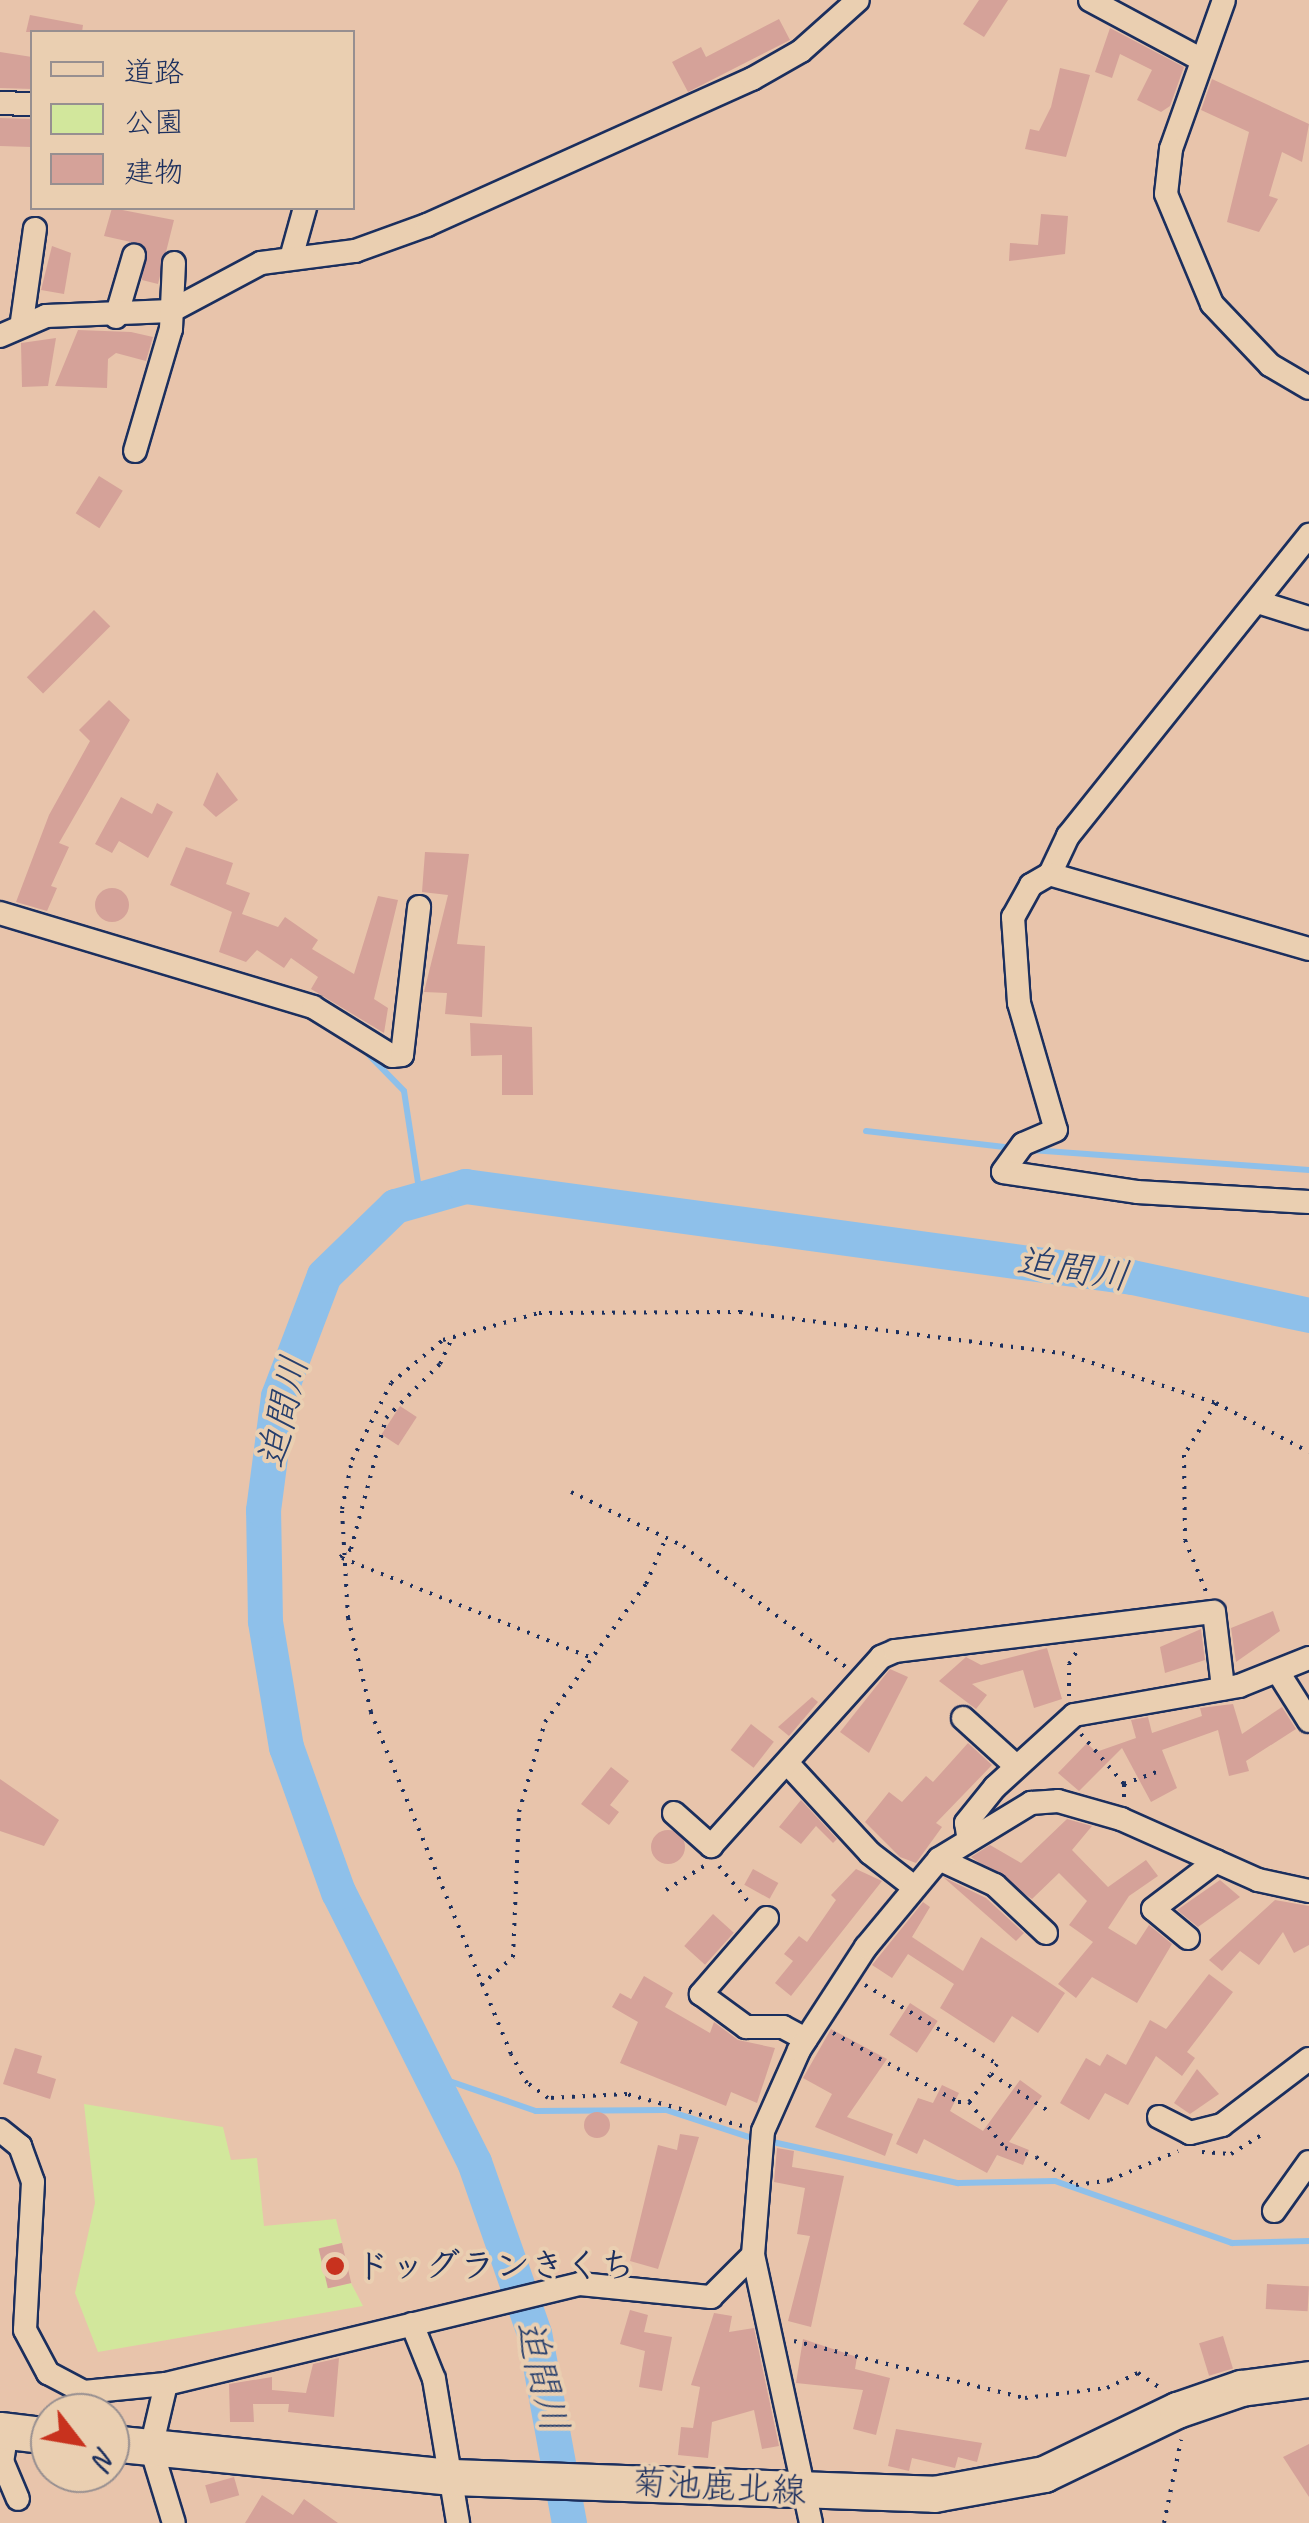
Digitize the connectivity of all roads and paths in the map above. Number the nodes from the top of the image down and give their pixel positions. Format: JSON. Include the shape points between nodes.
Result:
{"nodes":[{"id":1,"x":858,"y":0,"type":"edge"},
{"id":2,"x":1090,"y":0,"type":"edge"},
{"id":3,"x":1224,"y":0,"type":"edge"},
{"id":4,"x":1200,"y":59,"type":"junction"},
{"id":5,"x":0,"y":103,"type":"edge"},
{"id":6,"x":30,"y":104,"type":"edge"},
{"id":7,"x":305,"y":210,"type":"edge"},
{"id":8,"x":35,"y":229,"type":"dead end"},
{"id":9,"x":134,"y":256,"type":"dead end"},
{"id":10,"x":292,"y":258,"type":"junction"},
{"id":11,"x":174,"y":263,"type":"dead end"},
{"id":12,"x":171,"y":311,"type":"junction"},
{"id":13,"x":116,"y":318,"type":"junction"},
{"id":14,"x":22,"y":320,"type":"junction"},
{"id":15,"x":0,"y":336,"type":"edge"},
{"id":16,"x":1309,"y":388,"type":"edge"},
{"id":17,"x":134,"y":450,"type":"dead end"},
{"id":18,"x":1309,"y":535,"type":"edge"},
{"id":19,"x":1258,"y":602,"type":"junction"},
{"id":20,"x":1309,"y":618,"type":"edge"},
{"id":21,"x":1050,"y":874,"type":"junction"},
{"id":22,"x":419,"y":907,"type":"dead end"},
{"id":23,"x":0,"y":913,"type":"edge"},
{"id":24,"x":1309,"y":948,"type":"edge"},
{"id":25,"x":1309,"y":1202,"type":"edge"},
{"id":26,"x":453,"y":1336,"type":"junction"},
{"id":27,"x":1216,"y":1403,"type":"junction"},
{"id":28,"x":1309,"y":1452,"type":"edge"},
{"id":29,"x":571,"y":1492,"type":"dead end"},
{"id":30,"x":666,"y":1538,"type":"junction"},
{"id":31,"x":340,"y":1558,"type":"junction"},
{"id":32,"x":1214,"y":1612,"type":"junction"},
{"id":33,"x":1086,"y":1630,"type":"junction"},
{"id":34,"x":588,"y":1657,"type":"junction"},
{"id":35,"x":1309,"y":1658,"type":"edge"},
{"id":36,"x":1278,"y":1672,"type":"junction"},
{"id":37,"x":863,"y":1680,"type":"junction"},
{"id":38,"x":1222,"y":1688,"type":"junction"},
{"id":39,"x":1071,"y":1717,"type":"junction"},
{"id":40,"x":963,"y":1718,"type":"dead end"},
{"id":41,"x":1309,"y":1721,"type":"edge"},
{"id":42,"x":788,"y":1764,"type":"junction"},
{"id":43,"x":1016,"y":1766,"type":"junction"},
{"id":44,"x":1162,"y":1770,"type":"dead end"},
{"id":45,"x":1124,"y":1784,"type":"junction"},
{"id":46,"x":674,"y":1814,"type":"dead end"},
{"id":47,"x":1125,"y":1822,"type":"junction"},
{"id":48,"x":968,"y":1835,"type":"junction"},
{"id":49,"x":712,"y":1853,"type":"junction"},
{"id":50,"x":939,"y":1859,"type":"junction"},
{"id":51,"x":1216,"y":1862,"type":"junction"},
{"id":52,"x":914,"y":1886,"type":"junction"},
{"id":53,"x":666,"y":1890,"type":"dead end"},
{"id":54,"x":1309,"y":1892,"type":"edge"},
{"id":55,"x":767,"y":1918,"type":"joint"},
{"id":56,"x":1046,"y":1933,"type":"dead end"},
{"id":57,"x":1188,"y":1938,"type":"dead end"},
{"id":58,"x":848,"y":1976,"type":"junction"},
{"id":59,"x":480,"y":1984,"type":"junction"},
{"id":60,"x":811,"y":2031,"type":"junction"},
{"id":61,"x":1309,"y":2058,"type":"edge"},
{"id":62,"x":990,"y":2074,"type":"junction"},
{"id":63,"x":968,"y":2102,"type":"junction"},
{"id":64,"x":1050,"y":2112,"type":"dead end"},
{"id":65,"x":1159,"y":2117,"type":"dead end"},
{"id":66,"x":0,"y":2130,"type":"edge"},
{"id":67,"x":763,"y":2131,"type":"junction"},
{"id":68,"x":1260,"y":2135,"type":"dead end"},
{"id":69,"x":1309,"y":2162,"type":"edge"},
{"id":70,"x":1274,"y":2210,"type":"dead end"},
{"id":71,"x":753,"y":2255,"type":"junction"},
{"id":72,"x":412,"y":2324,"type":"junction"},
{"id":73,"x":776,"y":2336,"type":"junction"},
{"id":74,"x":1309,"y":2379,"type":"edge"},
{"id":75,"x":166,"y":2384,"type":"junction"},
{"id":76,"x":1177,"y":2410,"type":"junction"},
{"id":77,"x":3,"y":2430,"type":"edge"},
{"id":78,"x":30,"y":2433,"type":"edge"},
{"id":79,"x":130,"y":2445,"type":"edge"},
{"id":80,"x":151,"y":2448,"type":"junction"},
{"id":81,"x":452,"y":2477,"type":"junction"},
{"id":82,"x":18,"y":2498,"type":"dead end"},
{"id":83,"x":809,"y":2508,"type":"edge"},
{"id":84,"x":174,"y":2523,"type":"edge"},
{"id":85,"x":458,"y":2523,"type":"edge"},
{"id":86,"x":1164,"y":2523,"type":"edge"}],
"edges":[{"from":1,"to":10,"type":"street","via":[[782,63],[635,138],[355,251]]},
{"from":2,"to":4,"type":"street"},
{"from":3,"to":4,"type":"street"},
{"from":4,"to":16,"type":"street","via":[[1163,179],[1166,194],[1212,304],[1270,365]]},
{"from":5,"to":6,"type":"street"},
{"from":7,"to":10,"type":"street"},
{"from":8,"to":14,"type":"street"},
{"from":9,"to":13,"type":"street"},
{"from":10,"to":12,"type":"street","via":[[261,262]]},
{"from":11,"to":12,"type":"street"},
{"from":12,"to":13,"type":"street"},
{"from":12,"to":17,"type":"street"},
{"from":13,"to":14,"type":"street"},
{"from":14,"to":15,"type":"street"},
{"from":18,"to":19,"type":"street"},
{"from":19,"to":20,"type":"street"},
{"from":19,"to":21,"type":"street","via":[[1068,836]]},
{"from":21,"to":24,"type":"street"},
{"from":21,"to":25,"type":"street","via":[[1021,895],[1013,918],[1021,1020],[1056,1130],[1022,1144],[1003,1172],[1137,1192]]},
{"from":22,"to":23,"type":"street","via":[[402,1055],[392,1056],[313,1007]]},
{"from":26,"to":27,"type":"path","via":[[539,1313],[740,1312],[1062,1353]]},
{"from":26,"to":31,"type":"path","via":[[440,1364],[386,1418],[351,1549]]},
{"from":26,"to":31,"type":"path","via":[[418,1356],[368,1419],[352,1460]]},
{"from":27,"to":28,"type":"path"},
{"from":27,"to":32,"type":"path","via":[[1184,1456],[1185,1540]]},
{"from":29,"to":30,"type":"path"},
{"from":30,"to":34,"type":"path","via":[[646,1584]]},
{"from":30,"to":37,"type":"path"},
{"from":31,"to":34,"type":"path"},
{"from":31,"to":59,"type":"path","via":[[371,1712]]},
{"from":32,"to":33,"type":"street"},
{"from":32,"to":38,"type":"street"},
{"from":33,"to":37,"type":"street","via":[[928,1644],[881,1657]]},
{"from":33,"to":39,"type":"path","via":[[1066,1679]]},
{"from":34,"to":59,"type":"path","via":[[545,1722],[519,1812],[513,1956]]},
{"from":35,"to":36,"type":"street"},
{"from":36,"to":38,"type":"street"},
{"from":36,"to":41,"type":"street"},
{"from":37,"to":42,"type":"street"},
{"from":38,"to":39,"type":"street"},
{"from":39,"to":43,"type":"street"},
{"from":39,"to":45,"type":"path"},
{"from":40,"to":43,"type":"street"},
{"from":42,"to":49,"type":"street"},
{"from":42,"to":52,"type":"street","via":[[870,1853]]},
{"from":43,"to":48,"type":"street","via":[[966,1824]]},
{"from":44,"to":45,"type":"path"},
{"from":45,"to":47,"type":"path"},
{"from":46,"to":49,"type":"street"},
{"from":47,"to":48,"type":"street","via":[[1058,1801],[1030,1803]]},
{"from":47,"to":51,"type":"street"},
{"from":48,"to":50,"type":"street"},
{"from":49,"to":53,"type":"path"},
{"from":49,"to":55,"type":"path"},
{"from":50,"to":52,"type":"street"},
{"from":50,"to":56,"type":"street","via":[[996,1885]]},
{"from":51,"to":54,"type":"street"},
{"from":51,"to":57,"type":"street","via":[[1153,1909]]},
{"from":52,"to":58,"type":"street"},
{"from":55,"to":60,"type":"street","via":[[702,1994],[746,2026]]},
{"from":58,"to":60,"type":"street"},
{"from":58,"to":62,"type":"path","via":[[997,2064]]},
{"from":59,"to":67,"type":"path","via":[[526,2083],[548,2098],[606,2093],[682,2104]]},
{"from":60,"to":63,"type":"path"},
{"from":60,"to":67,"type":"street"},
{"from":61,"to":65,"type":"street","via":[[1222,2125],[1190,2133]]},
{"from":62,"to":63,"type":"path"},
{"from":62,"to":64,"type":"path"},
{"from":63,"to":68,"type":"path","via":[[1005,2148],[1036,2157],[1076,2185],[1110,2180],[1162,2152],[1231,2154]]},
{"from":66,"to":75,"type":"street","via":[[20,2146],[33,2182],[23,2302],[40,2364],[84,2392]]},
{"from":67,"to":71,"type":"street"},
{"from":69,"to":70,"type":"street"},
{"from":71,"to":72,"type":"street","via":[[711,2297],[580,2284]]},
{"from":71,"to":73,"type":"street"},
{"from":72,"to":75,"type":"street"},
{"from":72,"to":81,"type":"street","via":[[434,2378]]},
{"from":73,"to":76,"type":"path","via":[[1025,2398],[1107,2388],[1138,2374]]},
{"from":73,"to":83,"type":"street"},
{"from":74,"to":76,"type":"main road","name":"菊池鹿北線","via":[[1241,2388]]},
{"from":75,"to":80,"type":"street"},
{"from":76,"to":83,"type":"main road","name":"菊池鹿北線","via":[[1083,2460],[987,2490]]},
{"from":76,"to":86,"type":"path","via":[[1182,2446]]},
{"from":77,"to":78,"type":"main road"},
{"from":77,"to":82,"type":"street","via":[[2,2461]]},
{"from":79,"to":80,"type":"main road","name":"菊池鹿北線"},
{"from":80,"to":81,"type":"main road","name":"菊池鹿北線"},
{"from":80,"to":84,"type":"street"},
{"from":81,"to":83,"type":"main road","name":"菊池鹿北線","via":[[639,2482]]},
{"from":81,"to":85,"type":"street"}]}
